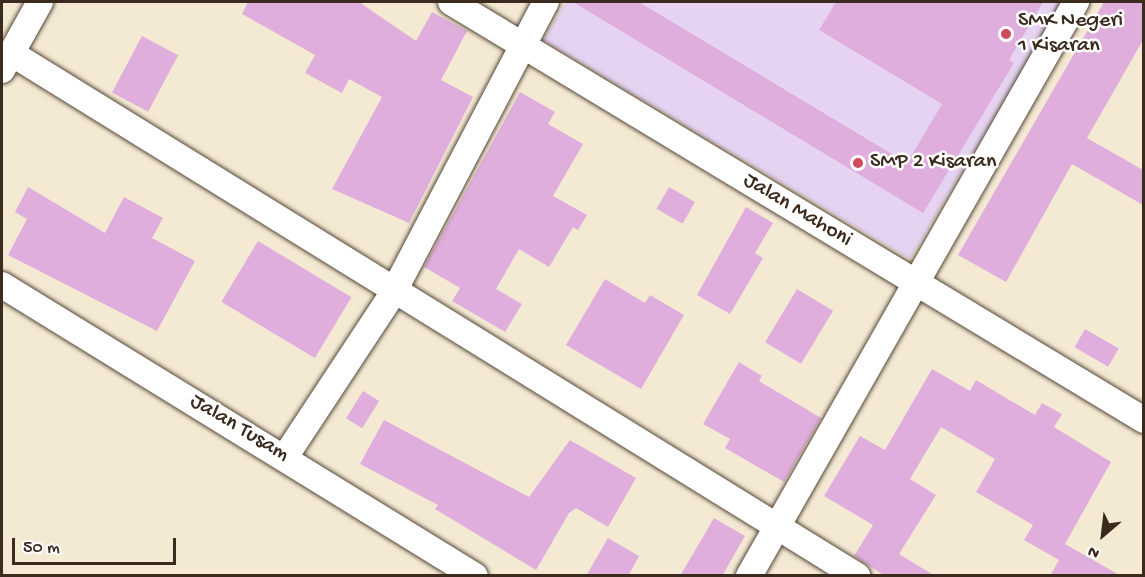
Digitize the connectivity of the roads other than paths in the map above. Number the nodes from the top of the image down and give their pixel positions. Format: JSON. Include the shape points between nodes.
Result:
{"nodes":[{"id":1,"x":40,"y":2,"type":"edge"},
{"id":2,"x":451,"y":2,"type":"edge"},
{"id":3,"x":546,"y":2,"type":"edge"},
{"id":4,"x":1076,"y":2,"type":"edge"},
{"id":5,"x":521,"y":43,"type":"junction"},
{"id":6,"x":6,"y":62,"type":"edge"},
{"id":7,"x":916,"y":282,"type":"junction"},
{"id":8,"x":2,"y":285,"type":"edge"},
{"id":9,"x":393,"y":292,"type":"junction"},
{"id":10,"x":1143,"y":420,"type":"edge"},
{"id":11,"x":285,"y":457,"type":"junction"},
{"id":12,"x":777,"y":526,"type":"junction"},
{"id":13,"x":475,"y":576,"type":"edge"},
{"id":14,"x":749,"y":576,"type":"edge"},
{"id":15,"x":857,"y":576,"type":"edge"}],
"edges":[{"from":1,"to":6,"type":"street"},
{"from":2,"to":5,"type":"street","name":"Jalan Mahoni"},
{"from":3,"to":5,"type":"street"},
{"from":4,"to":7,"type":"street"},
{"from":5,"to":7,"type":"street","name":"Jalan Mahoni"},
{"from":5,"to":9,"type":"street"},
{"from":6,"to":9,"type":"street"},
{"from":7,"to":10,"type":"street","name":"Jalan Mahoni"},
{"from":7,"to":12,"type":"street"},
{"from":8,"to":11,"type":"street","name":"Jalan Tusam"},
{"from":9,"to":11,"type":"street"},
{"from":9,"to":12,"type":"street"},
{"from":11,"to":13,"type":"street","name":"Jalan Tusam"},
{"from":12,"to":14,"type":"street"},
{"from":12,"to":15,"type":"street"}]}
